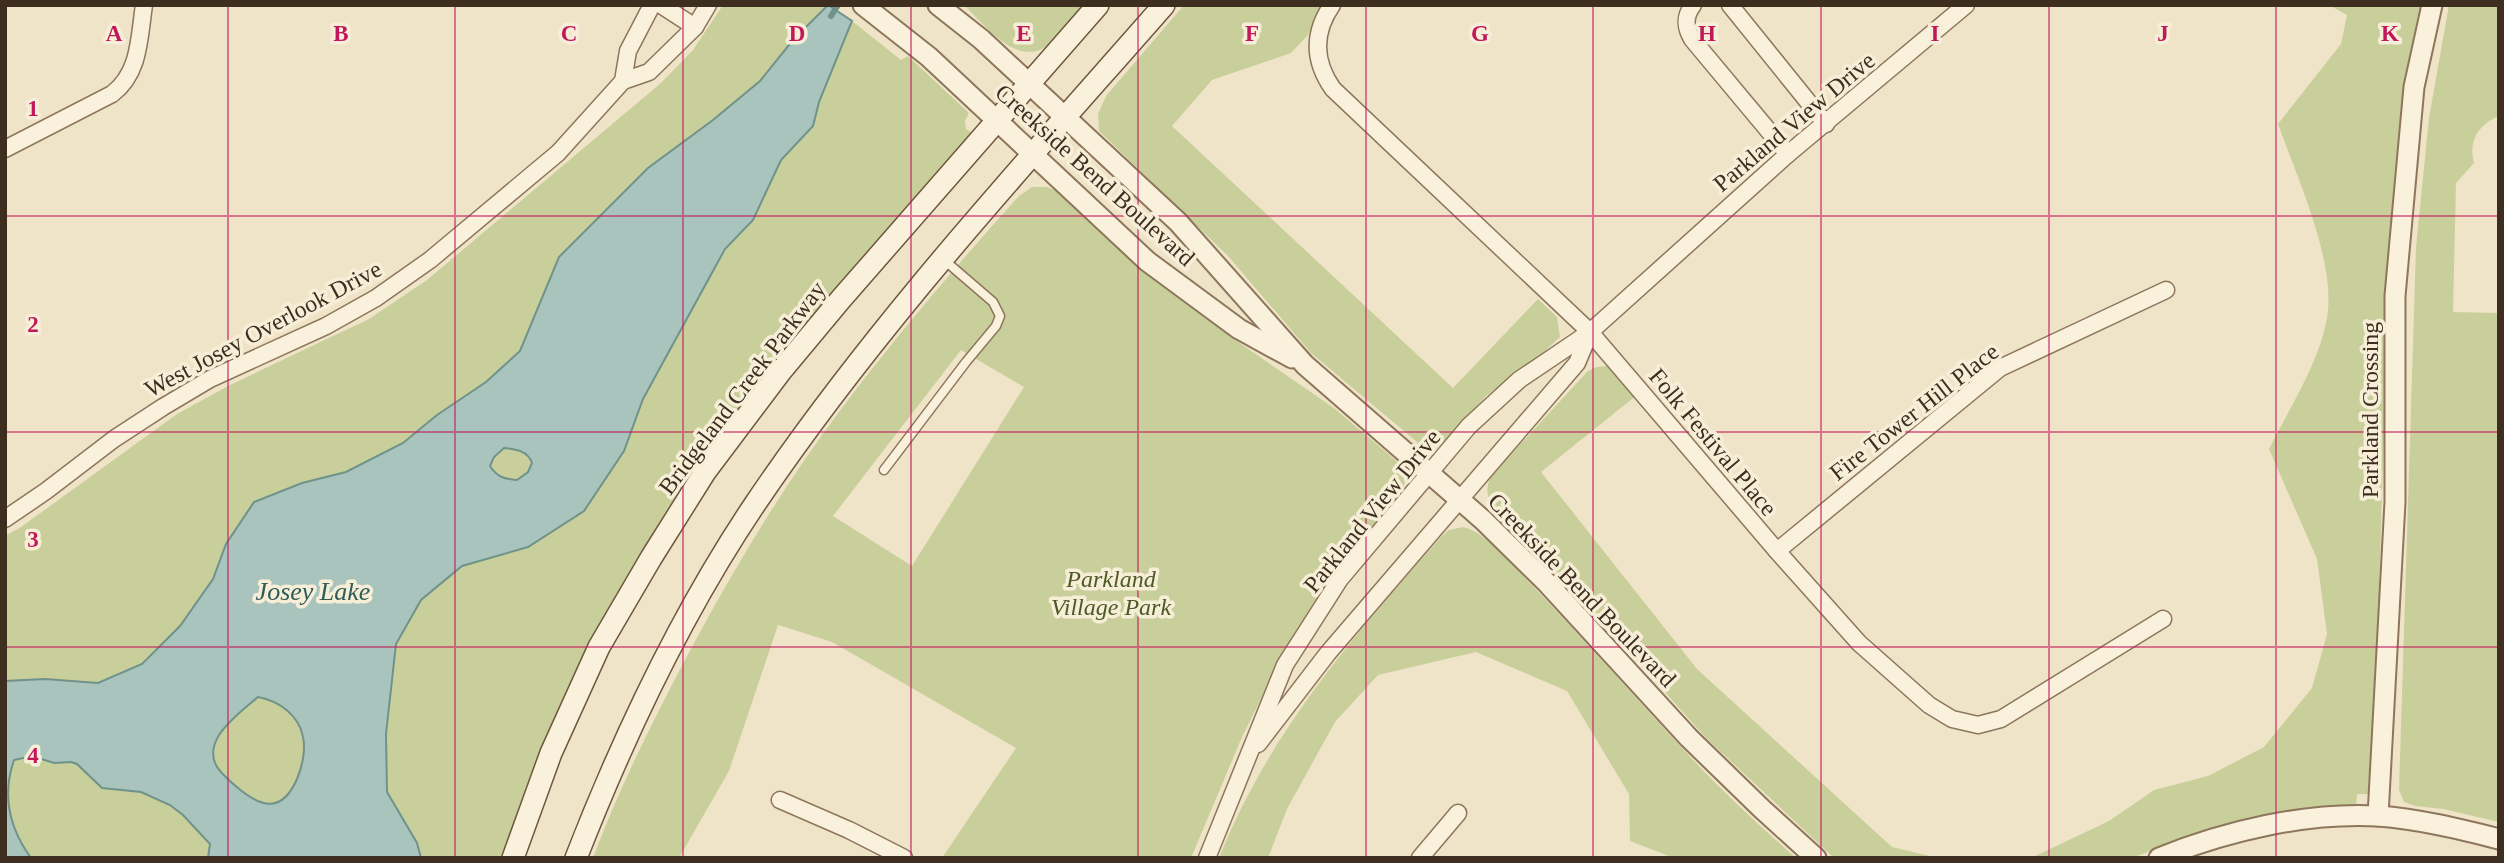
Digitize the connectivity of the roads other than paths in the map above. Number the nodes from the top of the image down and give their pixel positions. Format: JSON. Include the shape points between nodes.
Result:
{"nodes":[{"id":1,"x":144,"y":5,"type":"edge"},
{"id":2,"x":652,"y":5,"type":"edge"},
{"id":3,"x":662,"y":5,"type":"edge"},
{"id":4,"x":708,"y":5,"type":"edge"},
{"id":5,"x":863,"y":5,"type":"edge"},
{"id":6,"x":938,"y":5,"type":"edge"},
{"id":7,"x":1098,"y":5,"type":"edge"},
{"id":8,"x":1164,"y":5,"type":"edge"},
{"id":9,"x":1332,"y":5,"type":"edge"},
{"id":10,"x":1693,"y":5,"type":"edge"},
{"id":11,"x":1730,"y":5,"type":"edge"},
{"id":12,"x":1966,"y":5,"type":"edge"},
{"id":13,"x":2432,"y":5,"type":"edge"},
{"id":14,"x":695,"y":27,"type":"junction"},
{"id":15,"x":623,"y":81,"type":"junction"},
{"id":16,"x":1030,"y":85,"type":"junction"},
{"id":17,"x":1065,"y":119,"type":"junction"},
{"id":18,"x":998,"y":122,"type":"junction"},
{"id":19,"x":1826,"y":124,"type":"junction"},
{"id":20,"x":5,"y":149,"type":"edge"},
{"id":21,"x":1788,"y":154,"type":"junction"},
{"id":22,"x":1034,"y":155,"type":"junction"},
{"id":23,"x":943,"y":259,"type":"junction"},
{"id":24,"x":2165,"y":290,"type":"dead end"},
{"id":25,"x":1590,"y":332,"type":"junction"},
{"id":26,"x":1305,"y":365,"type":"junction"},
{"id":27,"x":884,"y":470,"type":"dead end"},
{"id":28,"x":1430,"y":473,"type":"junction"},
{"id":29,"x":1460,"y":499,"type":"junction"},
{"id":30,"x":5,"y":519,"type":"edge"},
{"id":31,"x":1777,"y":551,"type":"junction"},
{"id":32,"x":2163,"y":619,"type":"dead end"},
{"id":33,"x":1244,"y":762,"type":"junction"},
{"id":34,"x":780,"y":800,"type":"dead end"},
{"id":35,"x":1458,"y":813,"type":"dead end"},
{"id":36,"x":2378,"y":816,"type":"junction"},
{"id":37,"x":2499,"y":839,"type":"edge"},
{"id":38,"x":513,"y":858,"type":"edge"},
{"id":39,"x":576,"y":858,"type":"edge"},
{"id":40,"x":904,"y":858,"type":"edge"},
{"id":41,"x":1207,"y":858,"type":"edge"},
{"id":42,"x":1420,"y":858,"type":"edge"},
{"id":43,"x":1816,"y":858,"type":"edge"},
{"id":44,"x":2159,"y":858,"type":"edge"}],
"edges":[{"from":1,"to":20,"type":"street","via":[[135,62],[122,86]]},
{"from":2,"to":15,"type":"street","via":[[628,51]]},
{"from":3,"to":14,"type":"street"},
{"from":4,"to":14,"type":"street","name":"West Josey Overlook Drive"},
{"from":5,"to":18,"type":"street","name":"Creekside Bend Boulevard","via":[[929,57]]},
{"from":6,"to":16,"type":"street","name":"Creekside Bend Boulevard"},
{"from":7,"to":16,"type":"main road","name":"Bridgeland Creek Parkway"},
{"from":8,"to":17,"type":"main road"},
{"from":9,"to":25,"type":"street","name":"Folk Festival Place","via":[[1321,22],[1317,57],[1334,89]]},
{"from":10,"to":21,"type":"street","via":[[1686,30]]},
{"from":11,"to":19,"type":"street"},
{"from":12,"to":19,"type":"street","name":"Parkland View Drive"},
{"from":13,"to":36,"type":"street","name":"Parkland Crossing","via":[[2414,87],[2395,296],[2395,502]]},
{"from":14,"to":15,"type":"street","name":"West Josey Overlook Drive","via":[[649,72]]},
{"from":15,"to":30,"type":"street","name":"West Josey Overlook Drive","via":[[558,153],[430,260],[326,326],[210,379],[163,407]]},
{"from":16,"to":17,"type":"street","name":"Creekside Bend Boulevard"},
{"from":16,"to":18,"type":"main road","name":"Bridgeland Creek Parkway"},
{"from":17,"to":22,"type":"main road"},
{"from":17,"to":26,"type":"street","name":"Creekside Bend Boulevard","via":[[1178,222]]},
{"from":18,"to":22,"type":"street","name":"Creekside Bend Boulevard"},
{"from":18,"to":38,"type":"main road","name":"Bridgeland Creek Parkway","via":[[824,319],[705,472],[599,648],[551,753]]},
{"from":19,"to":21,"type":"street","name":"Parkland View Drive"},
{"from":21,"to":25,"type":"street","name":"Parkland View Drive"},
{"from":22,"to":23,"type":"main road"},
{"from":22,"to":26,"type":"street","name":"Creekside Bend Boulevard","via":[[1147,261],[1239,330]]},
{"from":23,"to":27,"type":"lane","via":[[993,302],[1000,316]]},
{"from":23,"to":39,"type":"main road","via":[[824,405],[710,576],[608,775]]},
{"from":24,"to":31,"type":"street","name":"Fire Tower Hill Place","via":[[2000,368]]},
{"from":25,"to":28,"type":"street","name":"Parkland View Drive","via":[[1519,380],[1469,426]]},
{"from":25,"to":29,"type":"street","name":"Parkland View Drive","via":[[1577,363]]},
{"from":25,"to":31,"type":"street","name":"Folk Festival Place"},
{"from":26,"to":28,"type":"street","name":"Creekside Bend Boulevard"},
{"from":28,"to":29,"type":"street","name":"Creekside Bend Boulevard"},
{"from":28,"to":33,"type":"street","name":"Parkland View Drive","via":[[1340,579],[1284,665]]},
{"from":29,"to":33,"type":"street","name":"Parkland View Drive","via":[[1328,653]]},
{"from":29,"to":43,"type":"street","name":"Creekside Bend Boulevard","via":[[1547,583],[1689,738]]},
{"from":31,"to":32,"type":"street","name":"Folk Festival Place","via":[[1859,643],[1929,705],[1952,719],[1978,724],[2001,719]]},
{"from":33,"to":41,"type":"street","name":"Parkland View Drive"},
{"from":34,"to":40,"type":"street"},
{"from":35,"to":42,"type":"street"},
{"from":36,"to":37,"type":"street"},
{"from":36,"to":44,"type":"street","via":[[2295,821],[2207,841]]}]}
